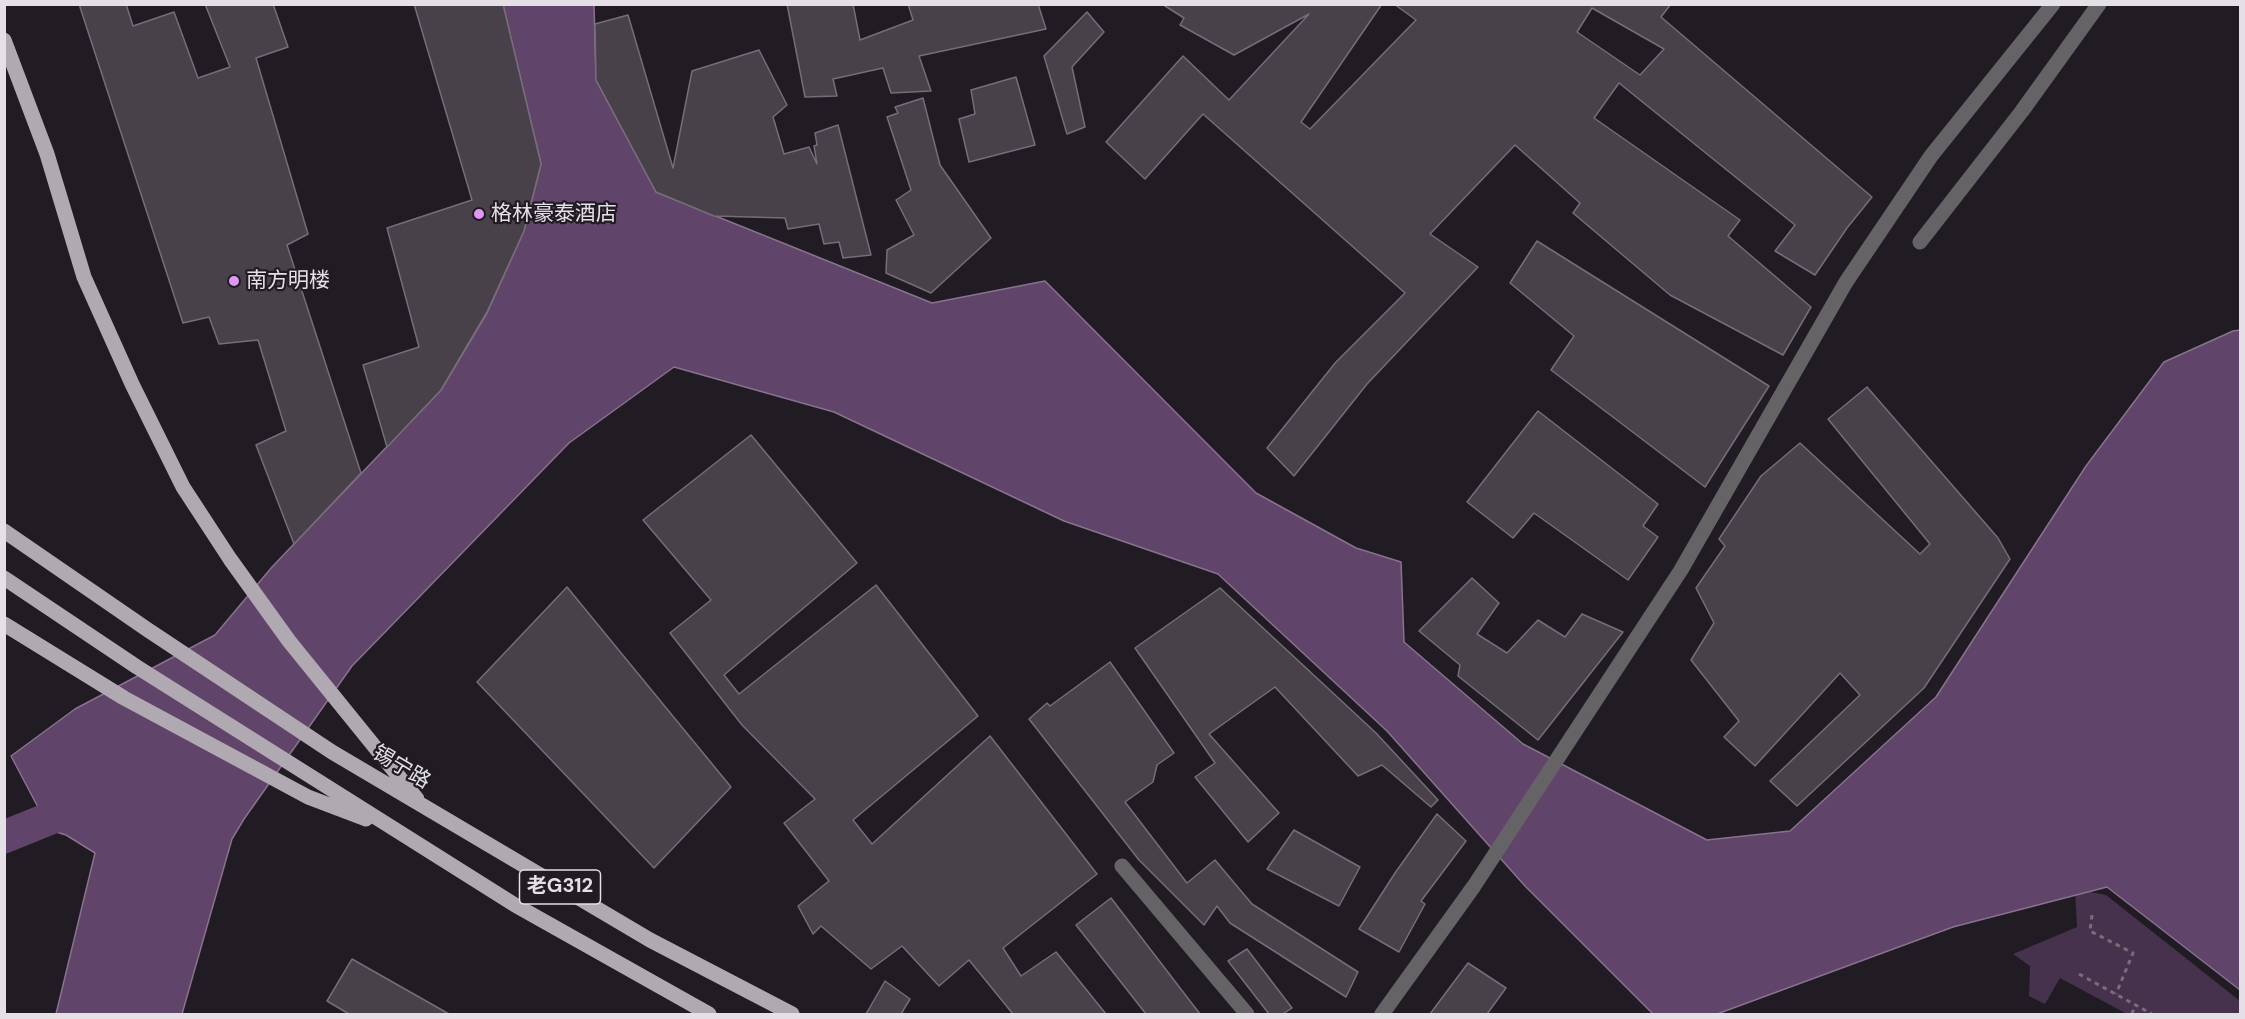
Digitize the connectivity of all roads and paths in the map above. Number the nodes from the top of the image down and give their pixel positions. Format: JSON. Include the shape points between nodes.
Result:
{"nodes":[{"id":1,"x":2053,"y":4,"type":"edge"},
{"id":2,"x":2099,"y":4,"type":"edge"},
{"id":3,"x":4,"y":40,"type":"edge"},
{"id":4,"x":1920,"y":242,"type":"dead end"},
{"id":5,"x":4,"y":531,"type":"edge"},
{"id":6,"x":4,"y":578,"type":"edge"},
{"id":7,"x":4,"y":624,"type":"edge"},
{"id":8,"x":423,"y":806,"type":"junction"},
{"id":9,"x":399,"y":832,"type":"junction"},
{"id":10,"x":1122,"y":866,"type":"dead end"},
{"id":11,"x":2092,"y":915,"type":"dead end"},
{"id":12,"x":2079,"y":974,"type":"dead end"},
{"id":13,"x":2116,"y":994,"type":"junction"},
{"id":14,"x":2135,"y":1005,"type":"junction"},
{"id":15,"x":709,"y":1014,"type":"edge"},
{"id":16,"x":792,"y":1014,"type":"edge"},
{"id":17,"x":1247,"y":1014,"type":"edge"},
{"id":18,"x":1382,"y":1014,"type":"edge"},
{"id":19,"x":2132,"y":1014,"type":"edge"},
{"id":20,"x":2152,"y":1014,"type":"edge"}],
"edges":[{"from":1,"to":18,"type":"street","via":[[1931,156],[1846,282],[1681,570],[1474,886]]},
{"from":2,"to":4,"type":"street"},
{"from":3,"to":8,"type":"main road","via":[[47,154],[84,278],[183,487],[288,641]]},
{"from":5,"to":8,"type":"main road","name":"锡宁路","number":"老G312","via":[[332,752]]},
{"from":6,"to":9,"type":"main road","number":"老G312"},
{"from":7,"to":9,"type":"main road","via":[[124,698],[308,797]]},
{"from":8,"to":16,"type":"main road","name":"锡宁路","number":"老G312","via":[[650,940]]},
{"from":9,"to":15,"type":"main road","number":"老G312","via":[[515,905]]},
{"from":10,"to":17,"type":"street"},
{"from":11,"to":13,"type":"path","via":[[2090,931],[2133,953]]},
{"from":12,"to":13,"type":"path"},
{"from":13,"to":14,"type":"path"},
{"from":14,"to":19,"type":"path"},
{"from":14,"to":20,"type":"path"}]}
